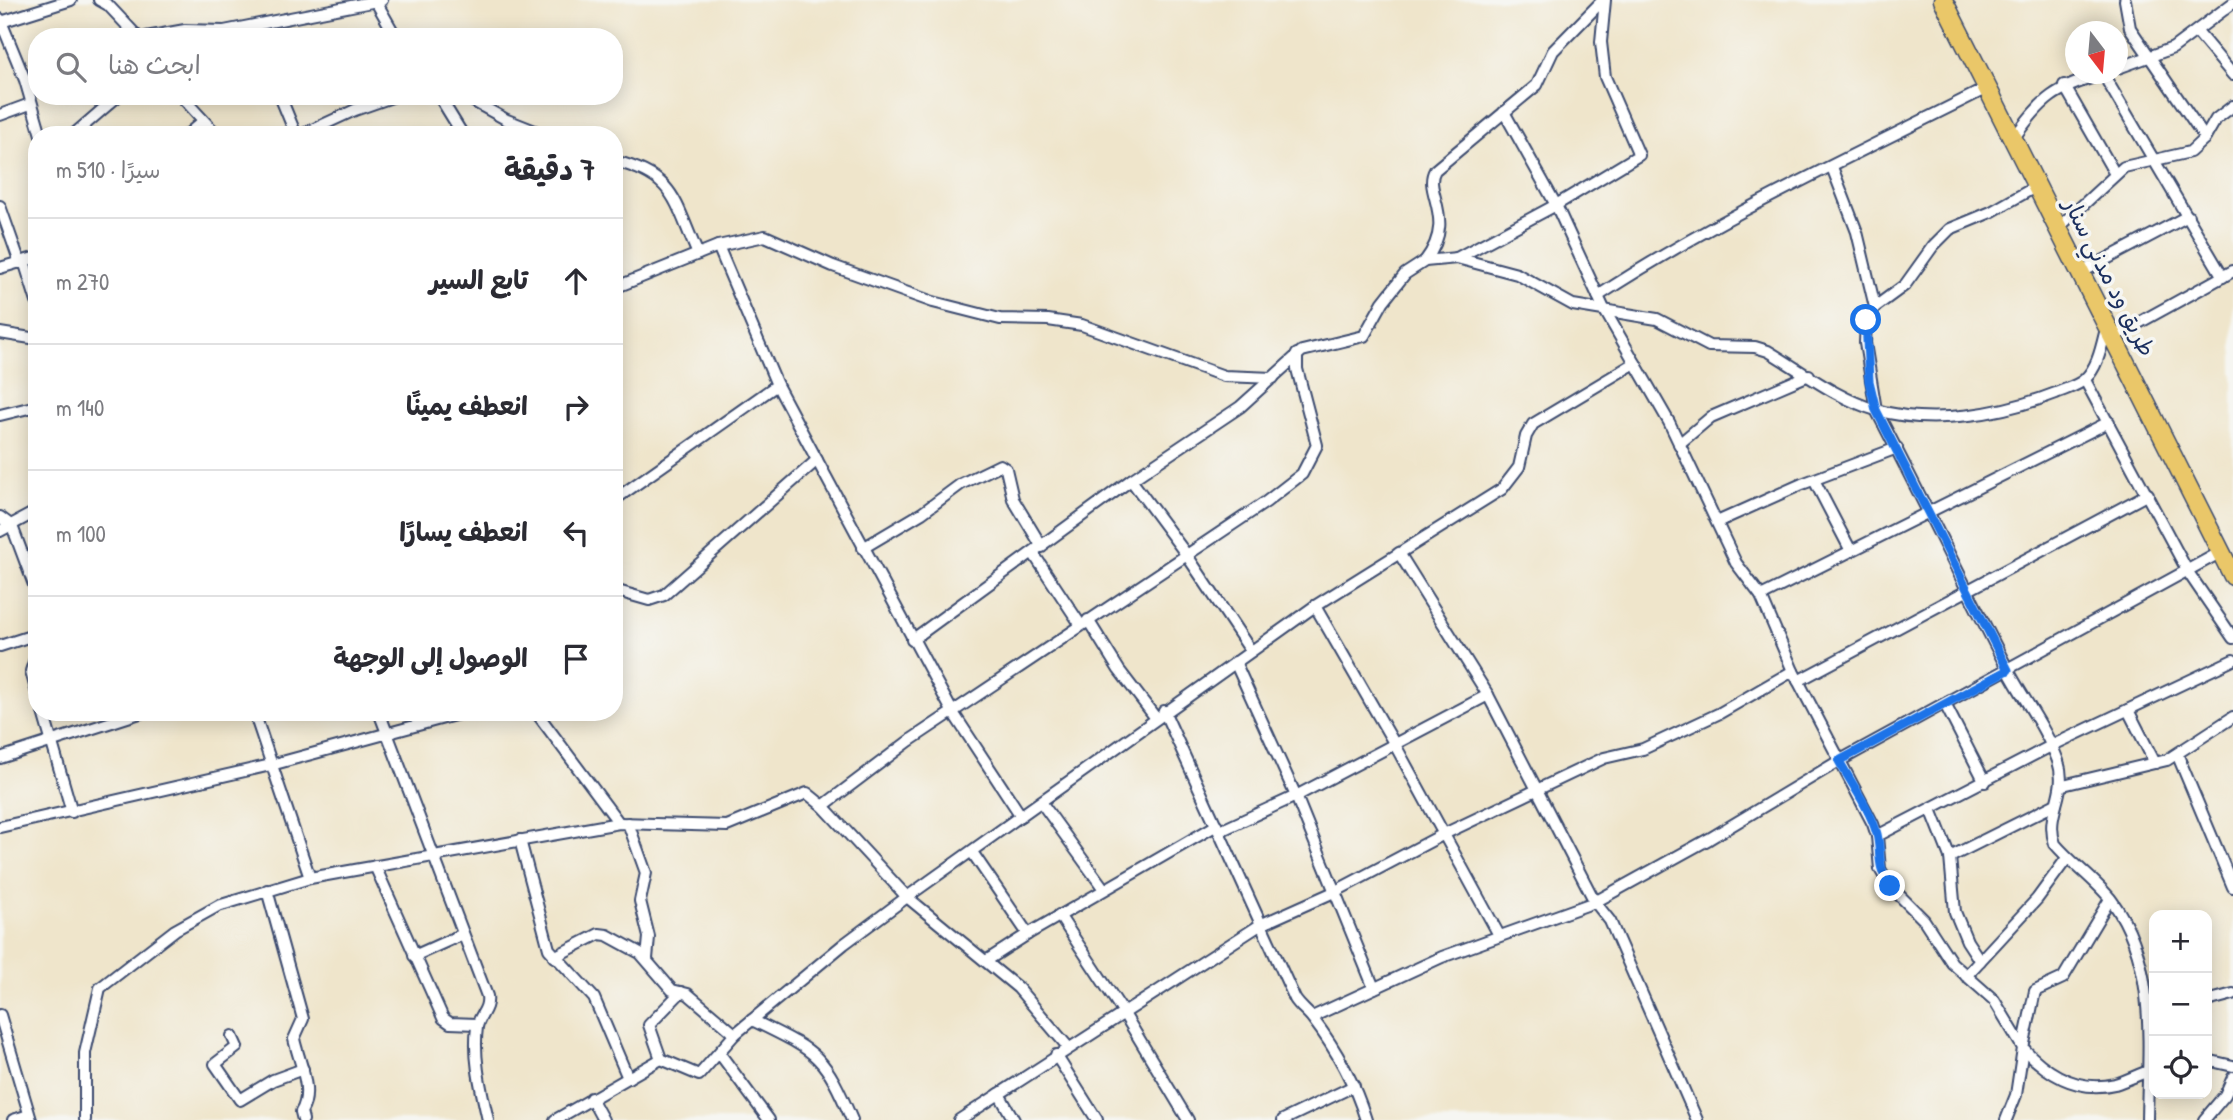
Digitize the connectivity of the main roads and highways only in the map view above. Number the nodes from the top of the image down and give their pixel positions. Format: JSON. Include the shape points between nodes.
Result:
{"nodes":[{"id":1,"x":1943,"y":0,"type":"edge"},
{"id":2,"x":2233,"y":576,"type":"edge"}],
"edges":[{"from":1,"to":2,"type":"highway","name":"طريق ود مدني سنار"}]}
